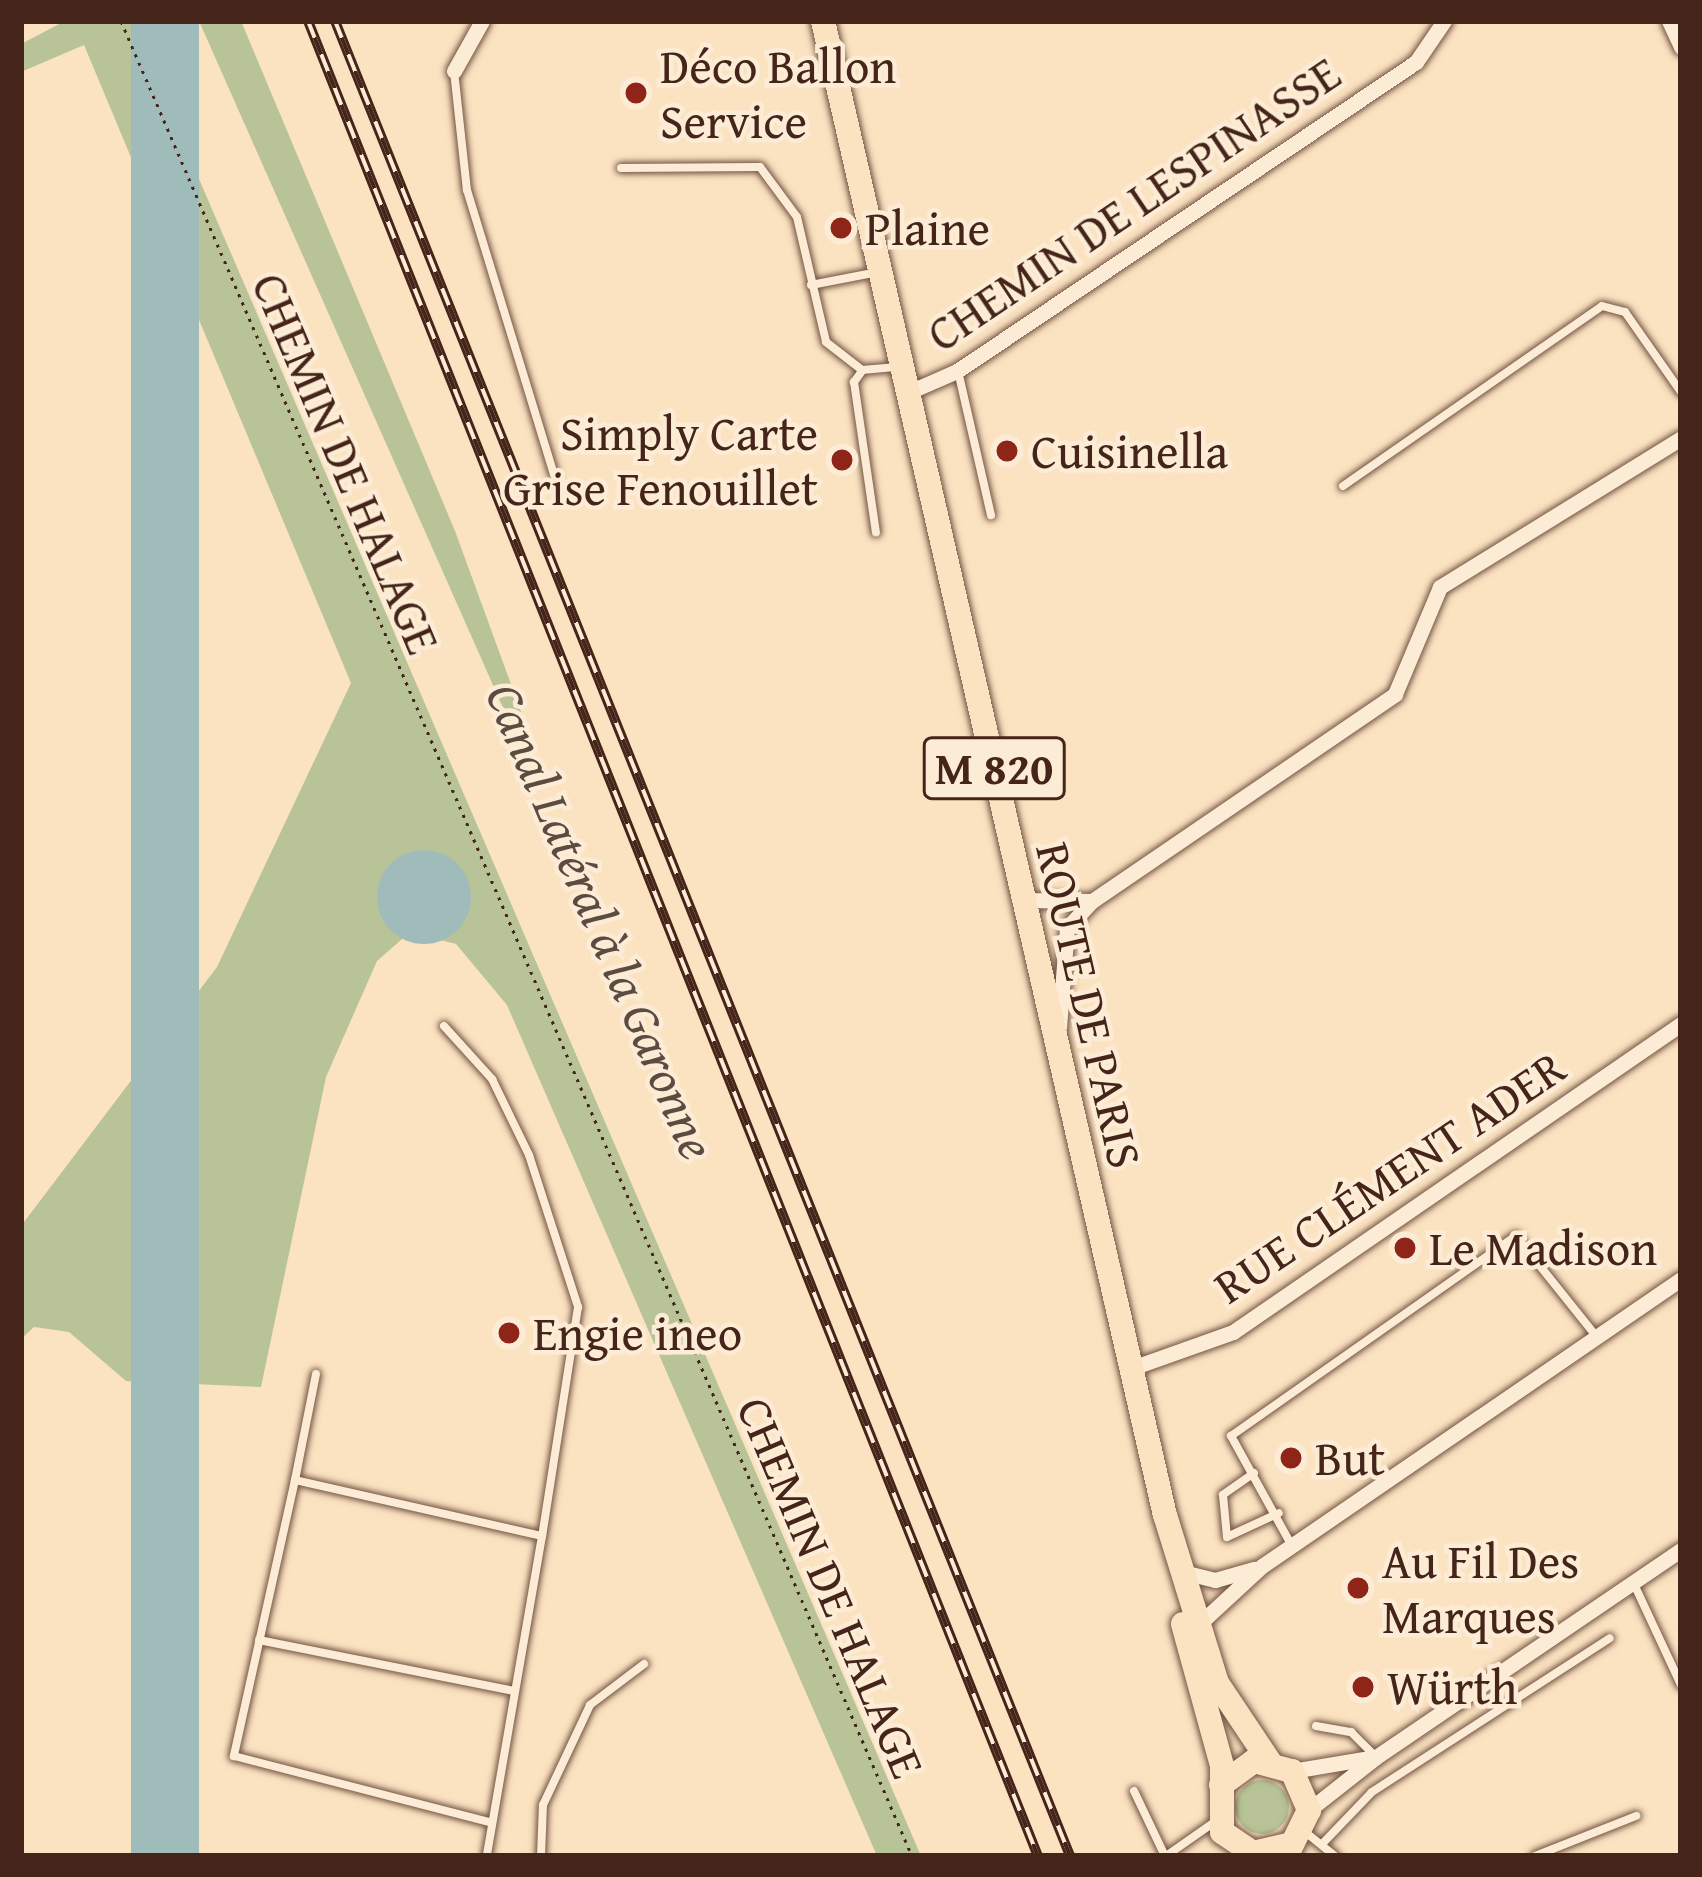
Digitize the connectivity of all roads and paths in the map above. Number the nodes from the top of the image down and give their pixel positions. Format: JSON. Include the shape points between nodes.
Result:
{"nodes":[{"id":1,"x":121,"y":21,"type":"edge"},
{"id":2,"x":482,"y":21,"type":"edge"},
{"id":3,"x":823,"y":21,"type":"edge"},
{"id":4,"x":1444,"y":21,"type":"edge"},
{"id":5,"x":1669,"y":21,"type":"edge"},
{"id":6,"x":1681,"y":47,"type":"edge"},
{"id":7,"x":454,"y":71,"type":"joint"},
{"id":8,"x":621,"y":168,"type":"dead end"},
{"id":9,"x":880,"y":272,"type":"junction"},
{"id":10,"x":812,"y":285,"type":"junction"},
{"id":11,"x":902,"y":366,"type":"junction"},
{"id":12,"x":862,"y":370,"type":"junction"},
{"id":13,"x":957,"y":371,"type":"junction"},
{"id":14,"x":908,"y":392,"type":"junction"},
{"id":15,"x":1681,"y":392,"type":"edge"},
{"id":16,"x":1681,"y":438,"type":"edge"},
{"id":17,"x":554,"y":475,"type":"dead end"},
{"id":18,"x":1343,"y":486,"type":"dead end"},
{"id":19,"x":991,"y":515,"type":"dead end"},
{"id":20,"x":876,"y":532,"type":"dead end"},
{"id":21,"x":1024,"y":899,"type":"junction"},
{"id":22,"x":1092,"y":901,"type":"junction"},
{"id":23,"x":1681,"y":1024,"type":"edge"},
{"id":24,"x":444,"y":1026,"type":"dead end"},
{"id":25,"x":1056,"y":1042,"type":"junction"},
{"id":26,"x":1681,"y":1279,"type":"edge"},
{"id":27,"x":1597,"y":1337,"type":"junction"},
{"id":28,"x":1129,"y":1369,"type":"junction"},
{"id":29,"x":316,"y":1374,"type":"dead end"},
{"id":30,"x":1254,"y":1473,"type":"junction"},
{"id":31,"x":295,"y":1480,"type":"junction"},
{"id":32,"x":1280,"y":1513,"type":"junction"},
{"id":33,"x":1165,"y":1515,"type":"junction"},
{"id":34,"x":542,"y":1537,"type":"junction"},
{"id":35,"x":1293,"y":1548,"type":"junction"},
{"id":36,"x":1681,"y":1550,"type":"edge"},
{"id":37,"x":1262,"y":1566,"type":"junction"},
{"id":38,"x":1183,"y":1572,"type":"junction"},
{"id":39,"x":1634,"y":1583,"type":"junction"},
{"id":40,"x":1198,"y":1625,"type":"junction"},
{"id":41,"x":1610,"y":1638,"type":"dead end"},
{"id":42,"x":259,"y":1640,"type":"junction"},
{"id":43,"x":644,"y":1664,"type":"dead end"},
{"id":44,"x":1681,"y":1685,"type":"edge"},
{"id":45,"x":514,"y":1690,"type":"junction"},
{"id":46,"x":1316,"y":1726,"type":"dead end"},
{"id":47,"x":1376,"y":1757,"type":"junction"},
{"id":48,"x":1280,"y":1766,"type":"junction"},
{"id":49,"x":1221,"y":1785,"type":"junction"},
{"id":50,"x":1134,"y":1791,"type":"dead end"},
{"id":51,"x":1636,"y":1816,"type":"dead end"},
{"id":52,"x":1217,"y":1820,"type":"junction"},
{"id":53,"x":490,"y":1822,"type":"junction"},
{"id":54,"x":1303,"y":1837,"type":"edge"},
{"id":55,"x":1242,"y":1852,"type":"edge"},
{"id":56,"x":487,"y":1856,"type":"edge"},
{"id":57,"x":541,"y":1856,"type":"edge"},
{"id":58,"x":912,"y":1856,"type":"edge"},
{"id":59,"x":1165,"y":1856,"type":"edge"},
{"id":60,"x":1335,"y":1856,"type":"edge"},
{"id":61,"x":1535,"y":1856,"type":"edge"}],
"edges":[{"from":1,"to":58,"type":"path","name":"CHEMIN DE HALAGE"},
{"from":2,"to":7,"type":"street"},
{"from":3,"to":9,"type":"main road","name":"ROUTE DE PARIS","number":"M 820"},
{"from":4,"to":13,"type":"street","name":"CHEMIN DE LESPINASSE","via":[[1416,62]]},
{"from":5,"to":6,"type":"street"},
{"from":7,"to":17,"type":"lane","via":[[467,190]]},
{"from":8,"to":10,"type":"lane","via":[[760,167],[797,217]]},
{"from":9,"to":10,"type":"lane"},
{"from":9,"to":11,"type":"main road","name":"ROUTE DE PARIS","number":"M 820"},
{"from":10,"to":12,"type":"lane","via":[[826,342]]},
{"from":11,"to":12,"type":"lane"},
{"from":11,"to":14,"type":"main road","name":"ROUTE DE PARIS","number":"M 820"},
{"from":12,"to":20,"type":"lane","via":[[854,382]]},
{"from":13,"to":14,"type":"street","name":"CHEMIN DE LESPINASSE"},
{"from":13,"to":19,"type":"lane"},
{"from":14,"to":21,"type":"main road","name":"ROUTE DE PARIS","number":"M 820"},
{"from":15,"to":18,"type":"lane","via":[[1625,312],[1602,306]]},
{"from":16,"to":22,"type":"street","via":[[1440,587],[1395,694]]},
{"from":21,"to":22,"type":"street"},
{"from":21,"to":25,"type":"main road","name":"ROUTE DE PARIS","number":"M 820"},
{"from":22,"to":25,"type":"street","via":[[1064,943]]},
{"from":23,"to":28,"type":"street","name":"RUE CLÉMENT ADER","via":[[1233,1332]]},
{"from":24,"to":34,"type":"lane","via":[[492,1079],[520,1136],[578,1306]]},
{"from":25,"to":28,"type":"main road","name":"ROUTE DE PARIS","number":"M 820"},
{"from":26,"to":27,"type":"street"},
{"from":27,"to":30,"type":"lane","via":[[1516,1236],[1231,1436]]},
{"from":27,"to":35,"type":"street"},
{"from":28,"to":33,"type":"main road","name":"ROUTE DE PARIS","number":"M 820"},
{"from":29,"to":31,"type":"lane"},
{"from":30,"to":32,"type":"lane"},
{"from":30,"to":32,"type":"lane","via":[[1223,1496],[1227,1537]]},
{"from":31,"to":34,"type":"lane"},
{"from":31,"to":42,"type":"lane"},
{"from":32,"to":35,"type":"lane"},
{"from":33,"to":38,"type":"main road","name":"ROUTE DE PARIS","number":"M 820"},
{"from":33,"to":49,"type":"main road","name":"ROUTE DE PARIS","number":"M 820"},
{"from":34,"to":45,"type":"lane"},
{"from":35,"to":37,"type":"street"},
{"from":36,"to":39,"type":"street"},
{"from":37,"to":38,"type":"street","via":[[1215,1580]]},
{"from":37,"to":40,"type":"street"},
{"from":38,"to":40,"type":"main road","name":"ROUTE DE PARIS","number":"M 820"},
{"from":39,"to":44,"type":"lane"},
{"from":39,"to":47,"type":"street"},
{"from":40,"to":48,"type":"main road","name":"ROUTE DE PARIS","number":"M 820","via":[[1225,1699]]},
{"from":41,"to":54,"type":"lane"},
{"from":42,"to":45,"type":"lane"},
{"from":42,"to":53,"type":"lane","via":[[234,1756]]},
{"from":43,"to":57,"type":"lane","via":[[590,1705],[543,1805]]},
{"from":45,"to":53,"type":"lane"},
{"from":46,"to":47,"type":"lane","via":[[1351,1732]]},
{"from":47,"to":48,"type":"street"},
{"from":47,"to":54,"type":"street"},
{"from":48,"to":49,"type":"main road"},
{"from":48,"to":54,"type":"main road","name":"ROUTE DE PARIS","number":"M 820"},
{"from":49,"to":52,"type":"main road","name":"ROUTE DE PARIS","number":"M 820"},
{"from":50,"to":59,"type":"lane"},
{"from":51,"to":61,"type":"lane"},
{"from":52,"to":55,"type":"main road"},
{"from":52,"to":59,"type":"lane"},
{"from":53,"to":56,"type":"lane"},
{"from":54,"to":55,"type":"main road"},
{"from":54,"to":60,"type":"lane"}]}
